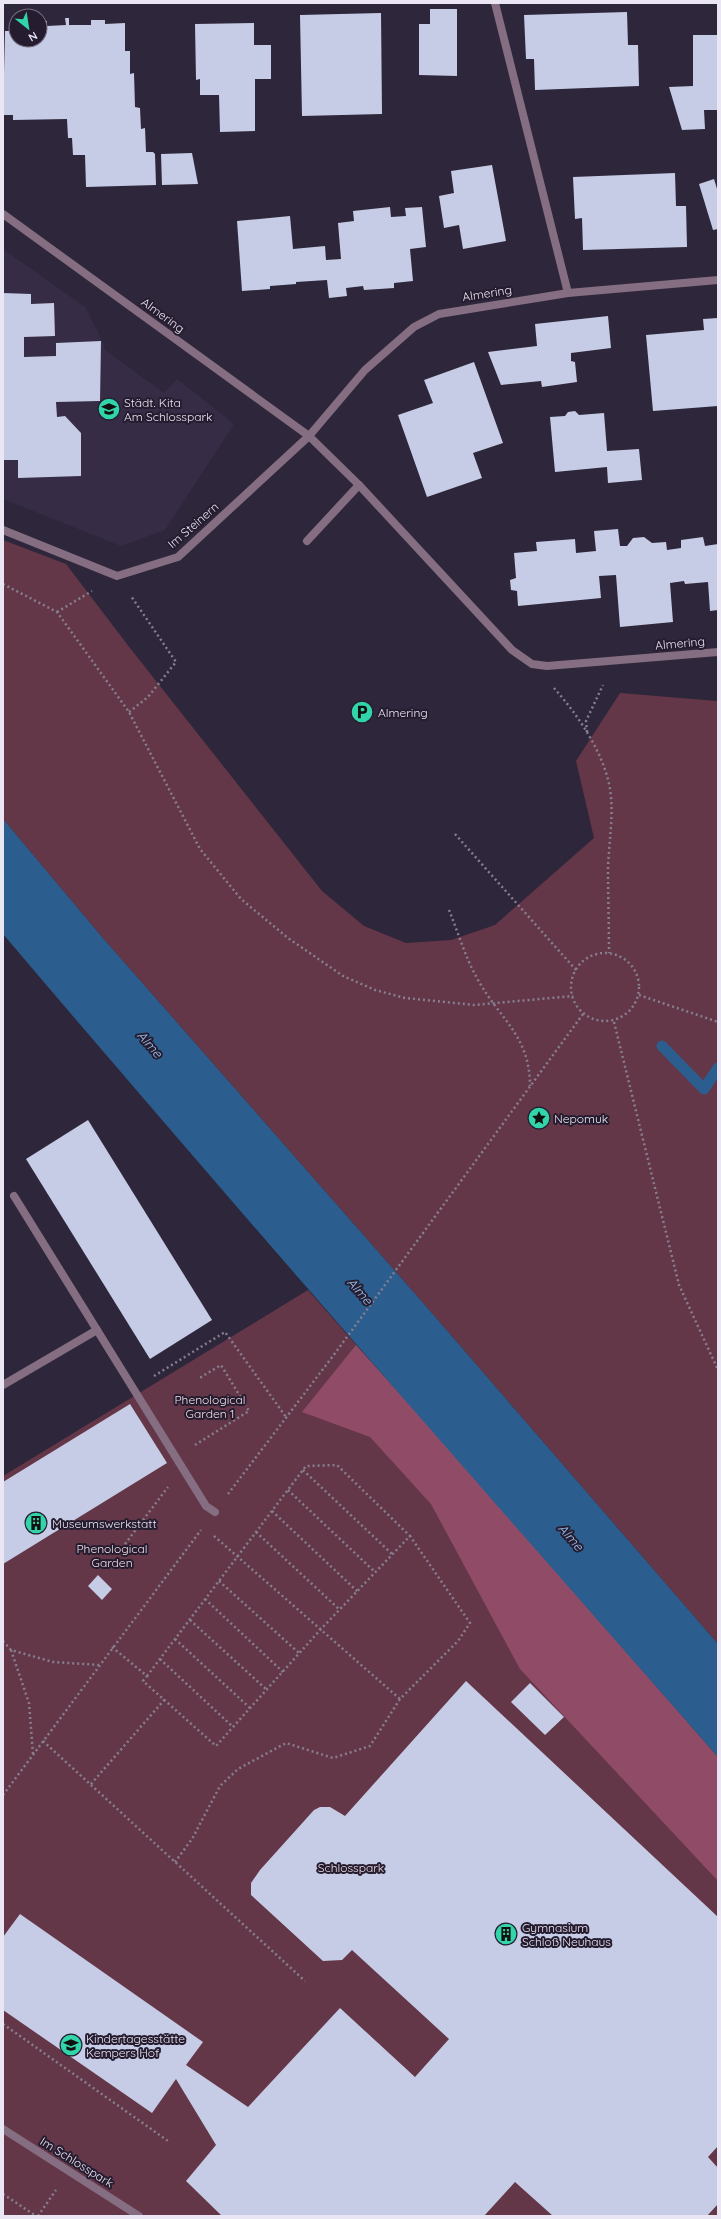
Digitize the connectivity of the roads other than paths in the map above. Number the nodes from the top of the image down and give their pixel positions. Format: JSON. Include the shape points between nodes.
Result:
{"nodes":[{"id":1,"x":495,"y":3,"type":"edge"},
{"id":2,"x":3,"y":214,"type":"edge"},
{"id":3,"x":718,"y":280,"type":"edge"},
{"id":4,"x":568,"y":292,"type":"junction"},
{"id":5,"x":309,"y":436,"type":"junction"},
{"id":6,"x":359,"y":485,"type":"junction"},
{"id":7,"x":3,"y":530,"type":"edge"},
{"id":8,"x":307,"y":541,"type":"dead end"},
{"id":9,"x":718,"y":652,"type":"edge"},
{"id":10,"x":14,"y":1196,"type":"dead end"},
{"id":11,"x":97,"y":1330,"type":"junction"},
{"id":12,"x":3,"y":1385,"type":"edge"},
{"id":13,"x":215,"y":1512,"type":"road end"},
{"id":14,"x":3,"y":2129,"type":"edge"},
{"id":15,"x":138,"y":2216,"type":"edge"}],
"edges":[{"from":1,"to":4,"type":"street"},
{"from":2,"to":5,"type":"street","name":"Almering"},
{"from":3,"to":4,"type":"street","name":"Almering"},
{"from":4,"to":5,"type":"street","name":"Almering","via":[[440,314],[414,327],[365,370]]},
{"from":5,"to":6,"type":"street","name":"Almering"},
{"from":5,"to":7,"type":"street","name":"Im Steinern","via":[[178,557],[117,576]]},
{"from":6,"to":8,"type":"street"},
{"from":6,"to":9,"type":"street","name":"Almering","via":[[512,650],[532,664],[547,666]]},
{"from":10,"to":11,"type":"street"},
{"from":11,"to":12,"type":"street"},
{"from":11,"to":13,"type":"street","via":[[206,1506]]},
{"from":14,"to":15,"type":"street","name":"Im Schlosspark"}]}
